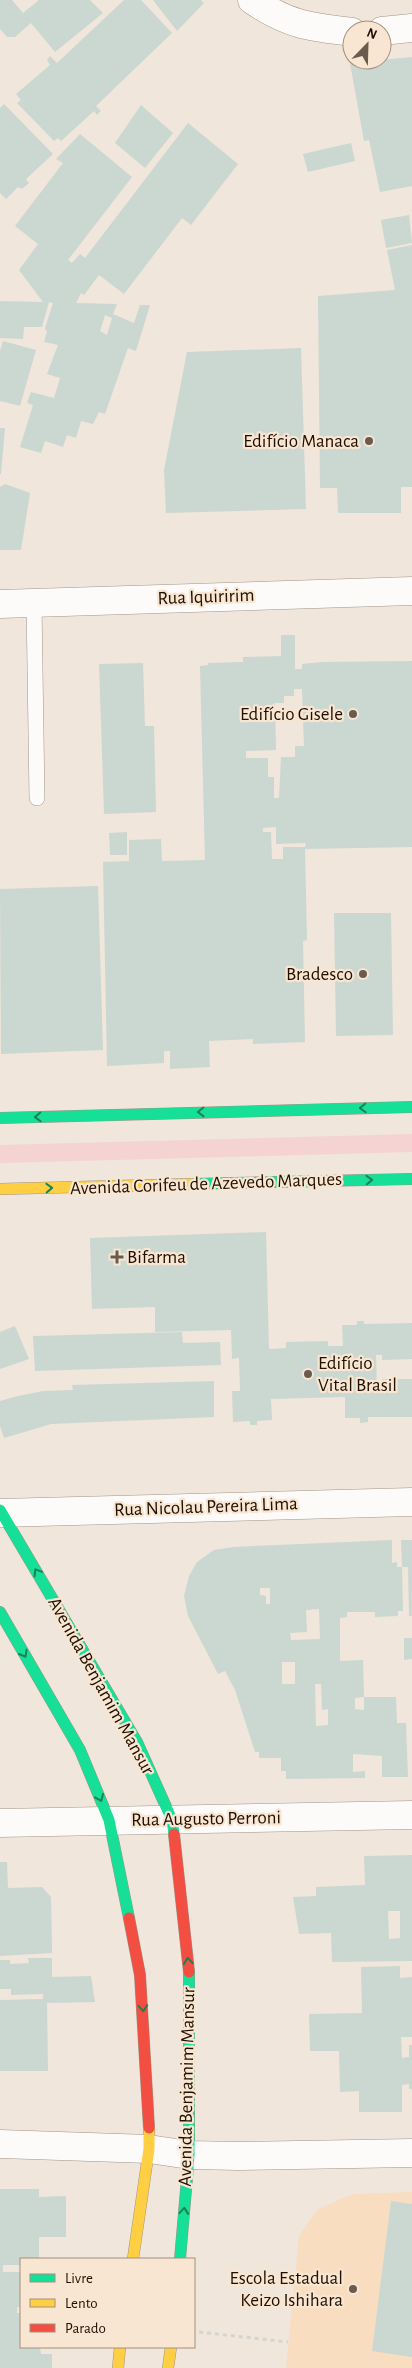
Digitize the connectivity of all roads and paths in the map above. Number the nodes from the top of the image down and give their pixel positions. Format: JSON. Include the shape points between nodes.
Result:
{"nodes":[{"id":1,"x":252,"y":0,"type":"edge"},
{"id":2,"x":412,"y":28,"type":"edge"},
{"id":3,"x":392,"y":30,"type":"edge"},
{"id":4,"x":342,"y":31,"type":"edge"},
{"id":5,"x":412,"y":591,"type":"edge"},
{"id":6,"x":34,"y":603,"type":"junction"},
{"id":7,"x":0,"y":604,"type":"edge"},
{"id":8,"x":37,"y":798,"type":"dead end"},
{"id":9,"x":412,"y":1107,"type":"edge"},
{"id":10,"x":0,"y":1118,"type":"edge"},
{"id":11,"x":412,"y":1178,"type":"edge"},
{"id":12,"x":0,"y":1190,"type":"edge"},
{"id":13,"x":412,"y":1502,"type":"edge"},
{"id":14,"x":1,"y":1512,"type":"edge"},
{"id":15,"x":0,"y":1612,"type":"edge"},
{"id":16,"x":412,"y":1815,"type":"edge"},
{"id":17,"x":110,"y":1820,"type":"junction"},
{"id":18,"x":172,"y":1820,"type":"junction"},
{"id":19,"x":0,"y":1823,"type":"edge"},
{"id":20,"x":0,"y":2144,"type":"edge"},
{"id":21,"x":149,"y":2149,"type":"junction"},
{"id":22,"x":412,"y":2153,"type":"edge"},
{"id":23,"x":189,"y":2155,"type":"junction"},
{"id":24,"x":133,"y":2258,"type":"edge"},
{"id":25,"x":180,"y":2258,"type":"edge"},
{"id":26,"x":195,"y":2331,"type":"edge"},
{"id":27,"x":288,"y":2342,"type":"dead end"},
{"id":28,"x":120,"y":2348,"type":"edge"},
{"id":29,"x":171,"y":2348,"type":"edge"},
{"id":30,"x":118,"y":2368,"type":"edge"},
{"id":31,"x":168,"y":2368,"type":"edge"}],
"edges":[{"from":1,"to":4,"type":"street","via":[[275,16],[306,27]]},
{"from":2,"to":3,"type":"street"},
{"from":5,"to":6,"type":"street","name":"Rua Iquiririm"},
{"from":6,"to":7,"type":"street","name":"Rua Iquiririm"},
{"from":6,"to":8,"type":"lane"},
{"from":9,"to":10,"type":"main road","one_way":true},
{"from":12,"to":11,"type":"main road","name":"Avenida Corifeu de Azevedo Marques","one_way":true},
{"from":13,"to":14,"type":"street","name":"Rua Nicolau Pereira Lima"},
{"from":18,"to":14,"type":"main road","name":"Avenida Benjamim Mansur","one_way":true,"via":[[137,1742]]},
{"from":15,"to":17,"type":"main road","name":"Avenida Benjamim Mansur","one_way":true,"via":[[80,1750]]},
{"from":16,"to":18,"type":"street","name":"Rua Augusto Perroni"},
{"from":17,"to":18,"type":"street","name":"Rua Augusto Perroni"},
{"from":17,"to":19,"type":"street","name":"Rua Augusto Perroni"},
{"from":17,"to":21,"type":"main road","name":"Avenida Benjamim Mansur","one_way":true,"via":[[140,1975]]},
{"from":23,"to":18,"type":"main road","name":"Avenida Benjamim Mansur","one_way":true,"via":[[190,1980]]},
{"from":20,"to":21,"type":"street"},
{"from":21,"to":23,"type":"street"},
{"from":21,"to":24,"type":"main road","name":"Avenida Benjamim Mansur"},
{"from":22,"to":23,"type":"street"},
{"from":25,"to":23,"type":"main road","name":"Avenida Benjamim Mansur","one_way":true},
{"from":26,"to":27,"type":"path"},
{"from":28,"to":30,"type":"main road"},
{"from":29,"to":31,"type":"main road"}]}
